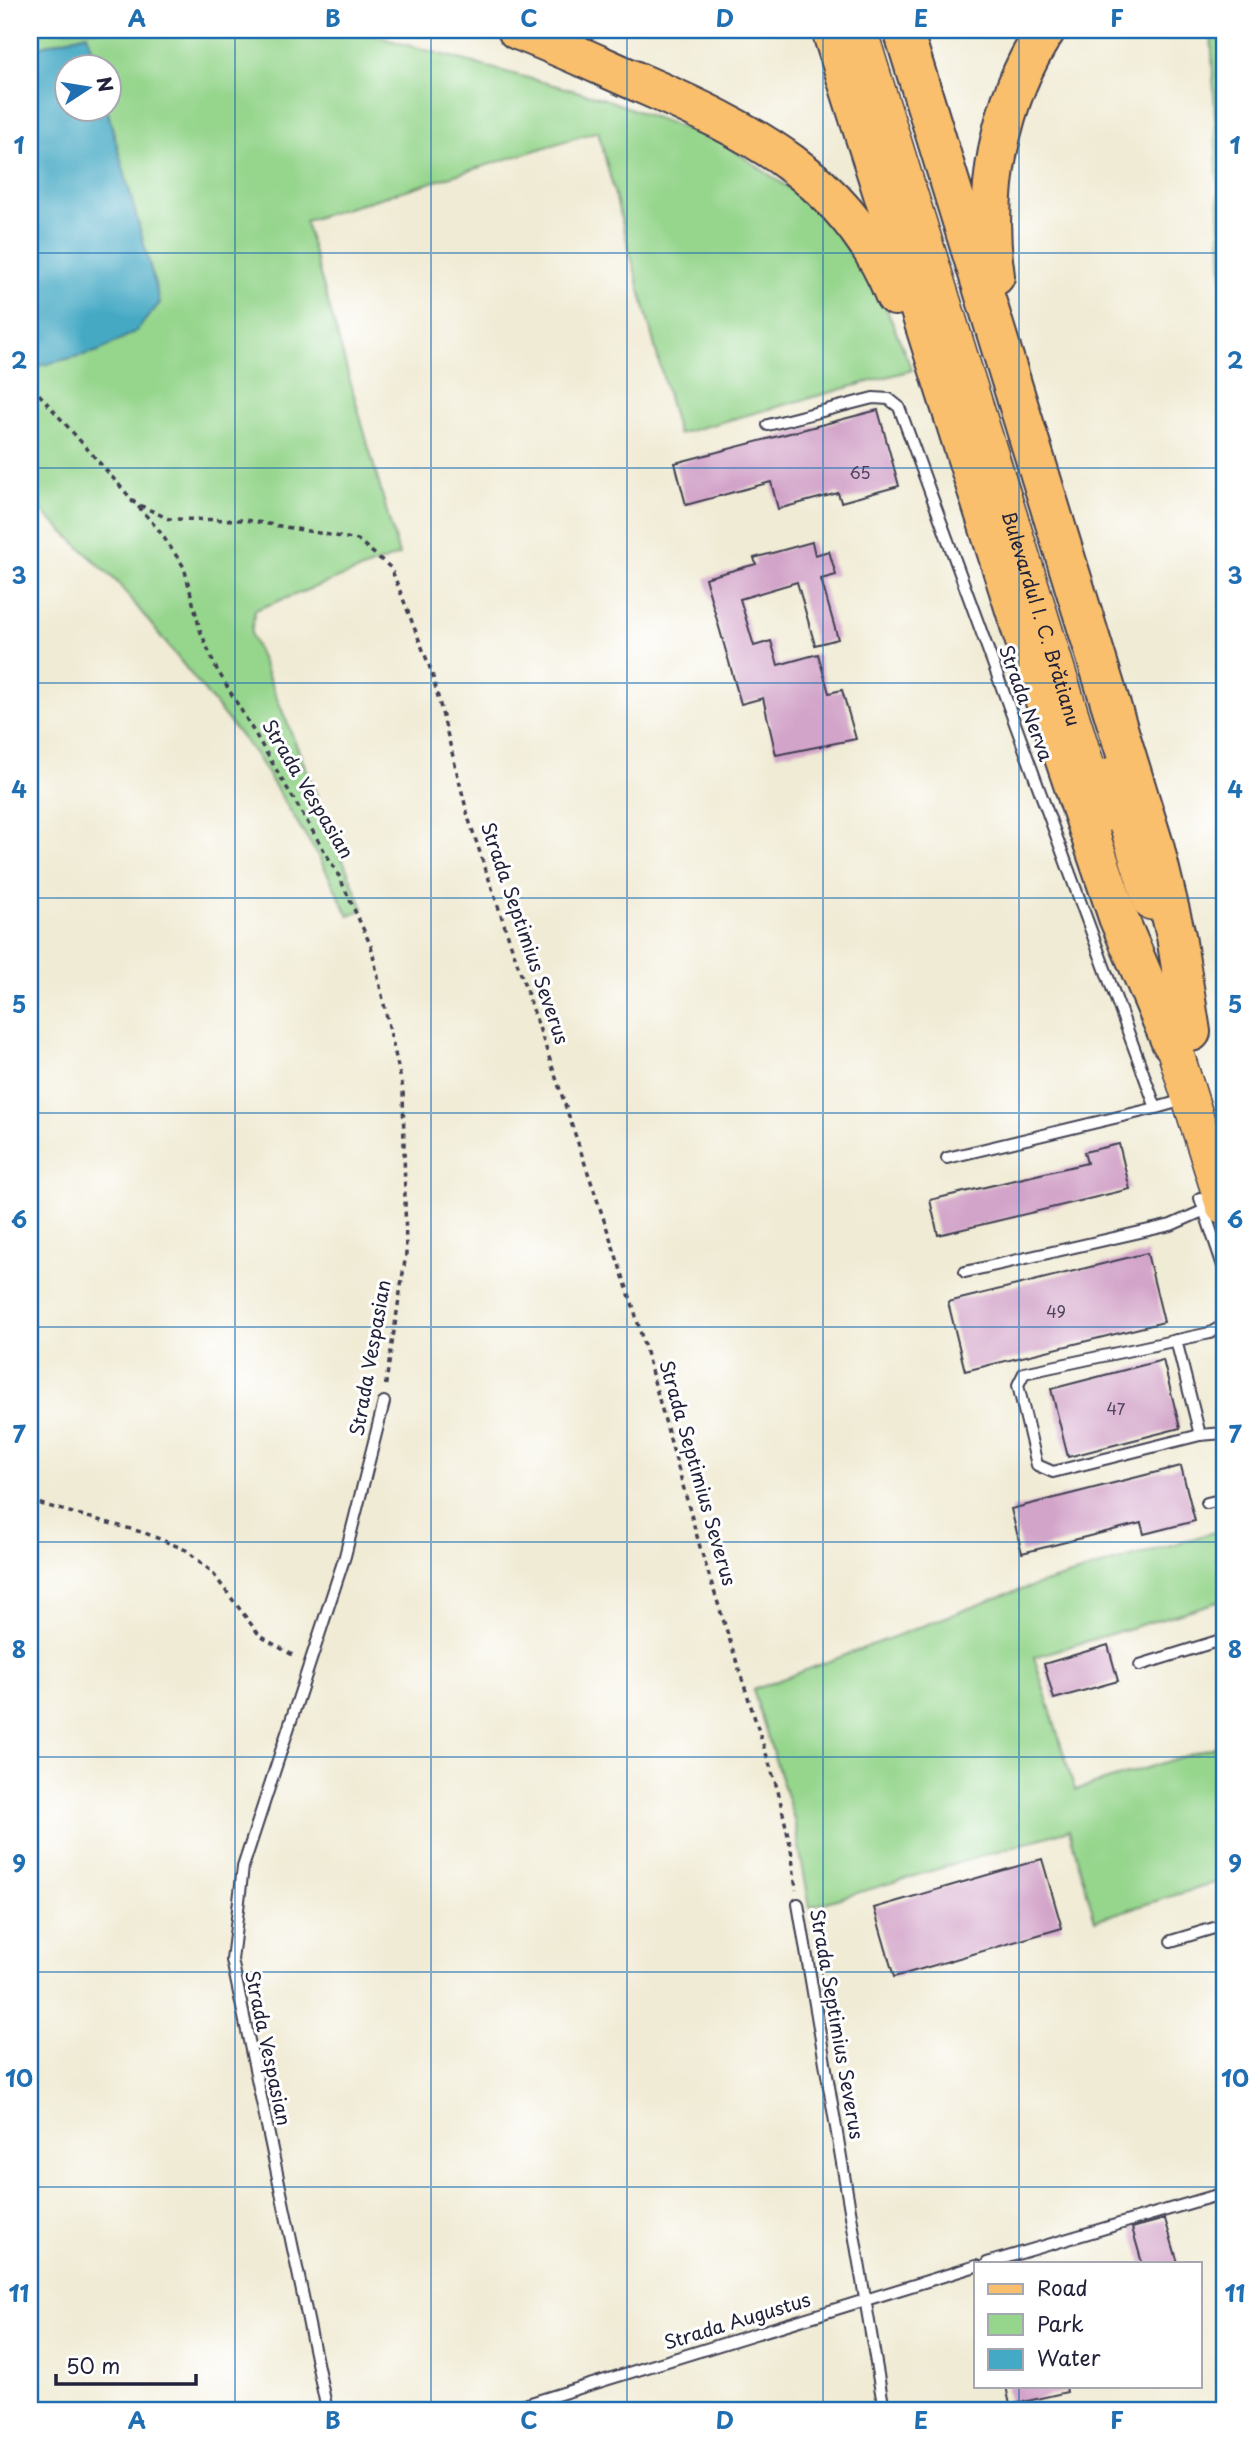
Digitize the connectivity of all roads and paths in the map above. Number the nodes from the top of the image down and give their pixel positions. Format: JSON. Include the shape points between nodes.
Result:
{"nodes":[{"id":1,"x":517,"y":30,"type":"edge"},
{"id":2,"x":831,"y":30,"type":"edge"},
{"id":3,"x":859,"y":30,"type":"edge"},
{"id":4,"x":881,"y":30,"type":"edge"},
{"id":5,"x":903,"y":30,"type":"edge"},
{"id":6,"x":1046,"y":30,"type":"edge"},
{"id":7,"x":30,"y":390,"type":"edge"},
{"id":8,"x":1023,"y":412,"type":"junction"},
{"id":9,"x":768,"y":425,"type":"dead end"},
{"id":10,"x":131,"y":502,"type":"junction"},
{"id":11,"x":1028,"y":651,"type":"junction"},
{"id":12,"x":1181,"y":1037,"type":"junction"},
{"id":13,"x":1190,"y":1098,"type":"junction"},
{"id":14,"x":1156,"y":1108,"type":"junction"},
{"id":15,"x":1224,"y":1139,"type":"edge"},
{"id":16,"x":947,"y":1158,"type":"dead end"},
{"id":17,"x":1213,"y":1203,"type":"edge"},
{"id":18,"x":1224,"y":1269,"type":"edge"},
{"id":19,"x":965,"y":1272,"type":"dead end"},
{"id":20,"x":1224,"y":1325,"type":"edge"},
{"id":21,"x":1176,"y":1340,"type":"junction"},
{"id":22,"x":384,"y":1402,"type":"joint"},
{"id":23,"x":1224,"y":1433,"type":"edge"},
{"id":24,"x":1200,"y":1435,"type":"junction"},
{"id":25,"x":1224,"y":1499,"type":"edge"},
{"id":26,"x":30,"y":1501,"type":"edge"},
{"id":27,"x":1207,"y":1503,"type":"dead end"},
{"id":28,"x":1224,"y":1639,"type":"edge"},
{"id":29,"x":309,"y":1665,"type":"junction"},
{"id":30,"x":1140,"y":1665,"type":"dead end"},
{"id":31,"x":798,"y":1904,"type":"joint"},
{"id":32,"x":1224,"y":1925,"type":"edge"},
{"id":33,"x":1171,"y":1941,"type":"dead end"},
{"id":34,"x":1224,"y":2193,"type":"edge"},
{"id":35,"x":989,"y":2262,"type":"edge"},
{"id":36,"x":974,"y":2267,"type":"edge"},
{"id":37,"x":867,"y":2299,"type":"junction"},
{"id":38,"x":327,"y":2410,"type":"edge"},
{"id":39,"x":508,"y":2410,"type":"edge"},
{"id":40,"x":884,"y":2410,"type":"edge"}],
"edges":[{"from":1,"to":11,"type":"highway","via":[[654,88],[770,146],[812,178],[854,221],[886,273],[1001,597]]},
{"from":2,"to":11,"type":"highway"},
{"from":3,"to":12,"type":"main road","name":"Bulevardul I. C. Brătianu"},
{"from":4,"to":12,"type":"main road","name":"Bulevardul I. C. Brătianu"},
{"from":5,"to":8,"type":"highway"},
{"from":6,"to":8,"type":"highway","via":[[1029,55],[1012,99],[997,154],[991,210],[995,272]]},
{"from":7,"to":10,"type":"path","name":"Strada Vespasian","via":[[38,393]]},
{"from":8,"to":12,"type":"highway","via":[[1154,845],[1176,936]]},
{"from":9,"to":14,"type":"lane","name":"Strada Nerva","via":[[873,398],[889,399],[899,407]]},
{"from":10,"to":22,"type":"path","name":"Strada Vespasian","via":[[158,529],[184,568],[215,666],[338,874],[371,946],[403,1089],[405,1254]]},
{"from":10,"to":31,"type":"path","name":"Strada Septimius Severus","via":[[169,519],[246,520],[358,540],[391,568],[432,673],[468,820],[634,1309],[700,1547],[778,1791]]},
{"from":11,"to":12,"type":"highway","via":[[1118,917]]},
{"from":12,"to":13,"type":"main road","name":"Bulevardul I. C. Brătianu"},
{"from":12,"to":15,"type":"main road","name":"Bulevardul I. C. Brătianu"},
{"from":13,"to":14,"type":"lane"},
{"from":13,"to":17,"type":"main road","name":"Bulevardul I. C. Brătianu"},
{"from":14,"to":16,"type":"lane"},
{"from":17,"to":18,"type":"lane"},
{"from":17,"to":19,"type":"lane","via":[[1171,1225]]},
{"from":20,"to":21,"type":"lane"},
{"from":21,"to":24,"type":"lane"},
{"from":21,"to":24,"type":"lane","via":[[1024,1373],[1018,1385],[1037,1465],[1053,1472]]},
{"from":22,"to":29,"type":"lane","name":"Strada Vespasian","via":[[345,1556]]},
{"from":23,"to":24,"type":"lane"},
{"from":25,"to":27,"type":"lane"},
{"from":26,"to":29,"type":"path","via":[[145,1533],[186,1550],[211,1571],[260,1636]]},
{"from":28,"to":30,"type":"lane"},
{"from":29,"to":38,"type":"lane","name":"Strada Vespasian","via":[[243,1867],[232,1960]]},
{"from":31,"to":37,"type":"lane","name":"Strada Septimius Severus"},
{"from":32,"to":33,"type":"lane"},
{"from":34,"to":35,"type":"lane"},
{"from":36,"to":37,"type":"lane","name":"Strada Augustus"},
{"from":37,"to":39,"type":"lane","name":"Strada Augustus"},
{"from":37,"to":40,"type":"lane","name":"Strada Septimius Severus"}]}
